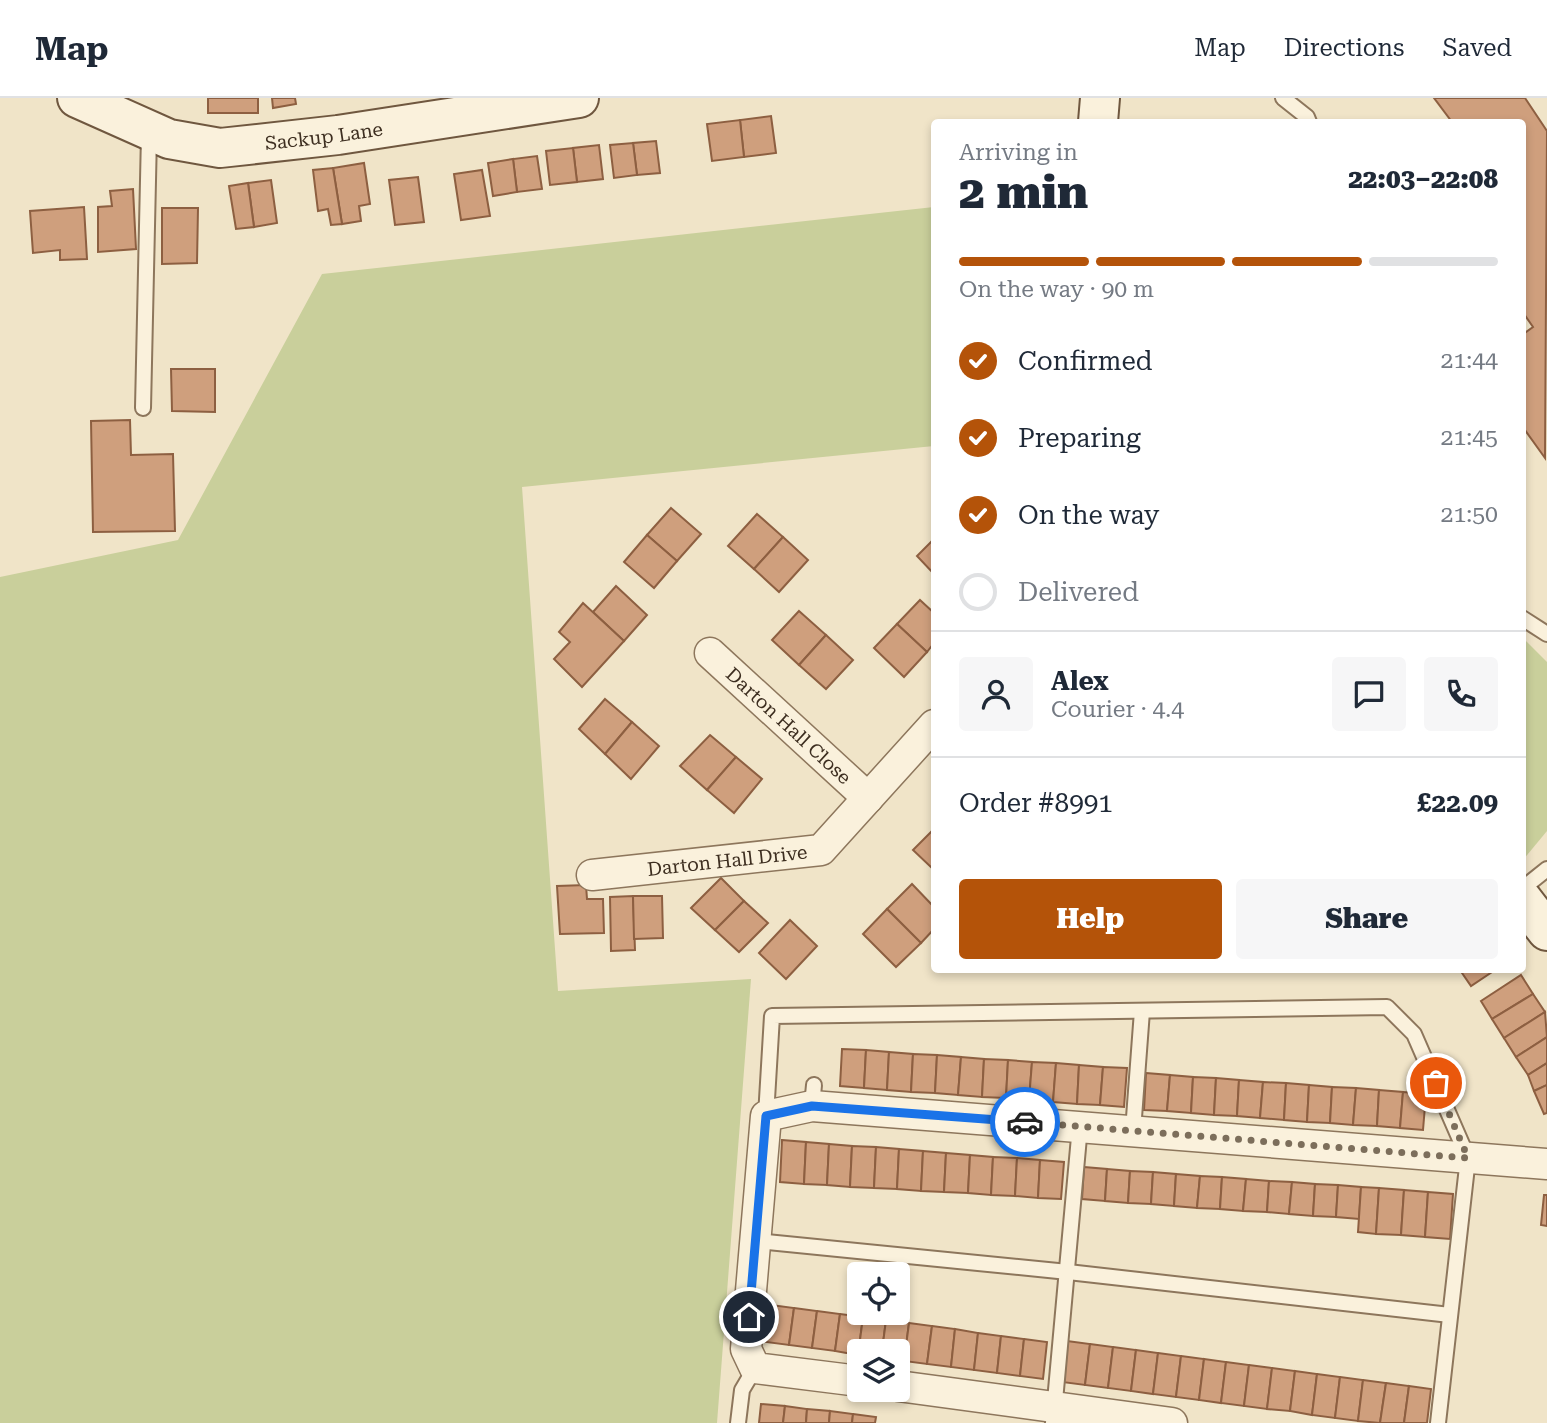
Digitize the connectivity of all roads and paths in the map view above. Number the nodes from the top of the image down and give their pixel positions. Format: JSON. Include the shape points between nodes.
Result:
{"nodes":[{"id":1,"x":77,"y":98,"type":"edge"},
{"id":2,"x":579,"y":98,"type":"edge"},
{"id":3,"x":1100,"y":98,"type":"edge"},
{"id":4,"x":1283,"y":98,"type":"edge"},
{"id":5,"x":1098,"y":119,"type":"edge"},
{"id":6,"x":1308,"y":119,"type":"edge"},
{"id":7,"x":149,"y":130,"type":"junction"},
{"id":8,"x":143,"y":408,"type":"dead end"},
{"id":9,"x":1526,"y":621,"type":"edge"},
{"id":10,"x":1547,"y":635,"type":"edge"},
{"id":11,"x":710,"y":653,"type":"dead end"},
{"id":12,"x":931,"y":728,"type":"edge"},
{"id":13,"x":868,"y":798,"type":"junction"},
{"id":14,"x":1547,"y":869,"type":"edge"},
{"id":15,"x":592,"y":875,"type":"dead end"},
{"id":16,"x":1526,"y":886,"type":"edge"},
{"id":17,"x":1526,"y":904,"type":"edge"},
{"id":18,"x":1547,"y":931,"type":"edge"},
{"id":19,"x":1142,"y":1011,"type":"junction"},
{"id":20,"x":766,"y":1116,"type":"junction"},
{"id":21,"x":1080,"y":1126,"type":"junction"},
{"id":22,"x":1133,"y":1131,"type":"junction"},
{"id":23,"x":1468,"y":1158,"type":"junction"},
{"id":24,"x":1547,"y":1164,"type":"edge"},
{"id":25,"x":757,"y":1241,"type":"junction"},
{"id":26,"x":1068,"y":1272,"type":"junction"},
{"id":27,"x":1450,"y":1315,"type":"junction"},
{"id":28,"x":755,"y":1368,"type":"junction"},
{"id":29,"x":847,"y":1380,"type":"edge"},
{"id":30,"x":910,"y":1388,"type":"edge"},
{"id":31,"x":1054,"y":1414,"type":"edge"},
{"id":32,"x":738,"y":1423,"type":"edge"},
{"id":33,"x":1172,"y":1423,"type":"edge"},
{"id":34,"x":1438,"y":1423,"type":"edge"}],
"edges":[{"from":1,"to":7,"type":"street","name":"Sackup Lane"},
{"from":2,"to":7,"type":"street","name":"Sackup Lane","via":[[220,148],[169,139]]},
{"from":3,"to":5,"type":"street"},
{"from":4,"to":6,"type":"lane"},
{"from":7,"to":8,"type":"lane"},
{"from":9,"to":10,"type":"lane"},
{"from":11,"to":13,"type":"street","name":"Darton Hall Close"},
{"from":12,"to":13,"type":"street","name":"Darton Hall Drive"},
{"from":13,"to":15,"type":"street","name":"Darton Hall Drive","via":[[821,850]]},
{"from":14,"to":16,"type":"lane"},
{"from":17,"to":18,"type":"street"},
{"from":19,"to":20,"type":"lane","via":[[813,1022],[772,1016]]},
{"from":19,"to":22,"type":"lane"},
{"from":19,"to":23,"type":"lane","via":[[1387,1007],[1415,1034]]},
{"from":20,"to":21,"type":"street","via":[[813,1096]]},
{"from":20,"to":25,"type":"street"},
{"from":21,"to":22,"type":"street"},
{"from":21,"to":26,"type":"lane"},
{"from":22,"to":23,"type":"street"},
{"from":23,"to":24,"type":"street"},
{"from":23,"to":27,"type":"lane"},
{"from":25,"to":26,"type":"lane"},
{"from":25,"to":28,"type":"street","via":[[746,1349]]},
{"from":26,"to":27,"type":"lane"},
{"from":26,"to":31,"type":"lane"},
{"from":27,"to":34,"type":"lane"},
{"from":28,"to":29,"type":"street"},
{"from":28,"to":32,"type":"lane","via":[[741,1390]]},
{"from":30,"to":31,"type":"street"},
{"from":31,"to":33,"type":"street"}]}
